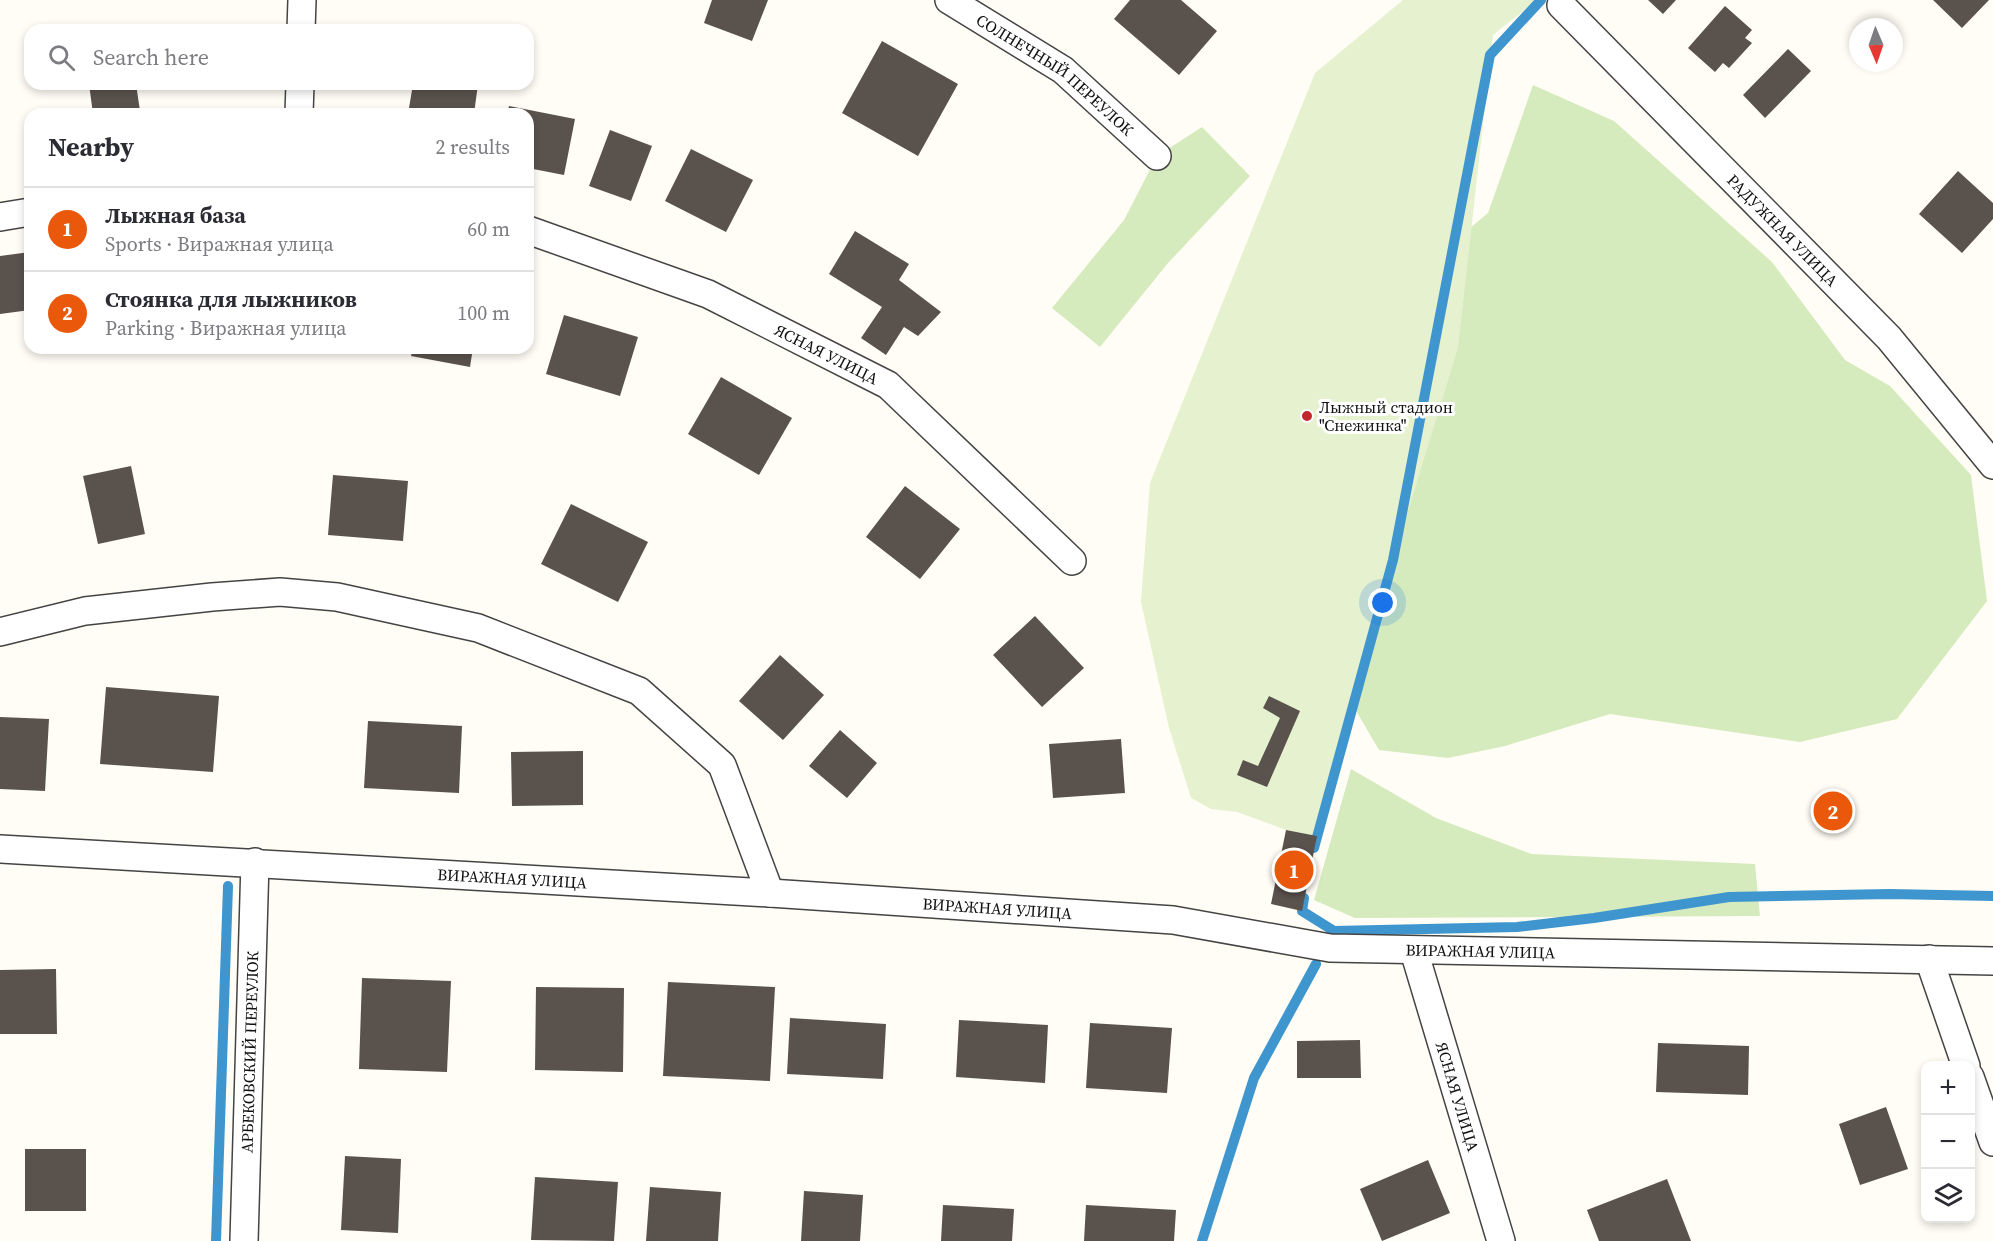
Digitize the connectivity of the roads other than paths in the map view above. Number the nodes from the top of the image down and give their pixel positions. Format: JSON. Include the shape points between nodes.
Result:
{"nodes":[{"id":1,"x":302,"y":0,"type":"edge"},
{"id":2,"x":949,"y":0,"type":"edge"},
{"id":3,"x":1561,"y":5,"type":"dead end"},
{"id":4,"x":301,"y":24,"type":"edge"},
{"id":5,"x":300,"y":90,"type":"edge"},
{"id":6,"x":299,"y":108,"type":"edge"},
{"id":7,"x":1157,"y":156,"type":"dead end"},
{"id":8,"x":24,"y":213,"type":"edge"},
{"id":9,"x":0,"y":217,"type":"edge"},
{"id":10,"x":534,"y":232,"type":"edge"},
{"id":11,"x":1993,"y":465,"type":"edge"},
{"id":12,"x":1071,"y":561,"type":"dead end"},
{"id":13,"x":0,"y":632,"type":"edge"},
{"id":14,"x":0,"y":849,"type":"edge"},
{"id":15,"x":255,"y":862,"type":"junction"},
{"id":16,"x":770,"y":893,"type":"junction"},
{"id":17,"x":1414,"y":951,"type":"junction"},
{"id":18,"x":1929,"y":959,"type":"junction"},
{"id":19,"x":1993,"y":961,"type":"edge"},
{"id":20,"x":1965,"y":1061,"type":"edge"},
{"id":21,"x":1975,"y":1089,"type":"edge"},
{"id":22,"x":1993,"y":1142,"type":"edge"},
{"id":23,"x":244,"y":1241,"type":"edge"},
{"id":24,"x":1501,"y":1241,"type":"edge"}],
"edges":[{"from":1,"to":4,"type":"street"},
{"from":2,"to":7,"type":"street","name":"СОЛНЕЧНЫЙ ПЕРЕУЛОК","via":[[1063,70]]},
{"from":3,"to":11,"type":"street","name":"РАДУЖНАЯ УЛИЦА","via":[[1889,338]]},
{"from":5,"to":6,"type":"street"},
{"from":8,"to":9,"type":"street"},
{"from":10,"to":12,"type":"street","name":"ЯСНАЯ УЛИЦА","via":[[708,294],[888,385]]},
{"from":13,"to":16,"type":"street","via":[[85,611],[280,592],[337,597],[478,628],[639,690],[722,765]]},
{"from":14,"to":15,"type":"street","name":"ВИРАЖНАЯ УЛИЦА"},
{"from":15,"to":16,"type":"street","name":"ВИРАЖНАЯ УЛИЦА"},
{"from":15,"to":23,"type":"street","name":"АРБЕКОВСКИЙ ПЕРЕУЛОК"},
{"from":16,"to":17,"type":"street","name":"ВИРАЖНАЯ УЛИЦА","via":[[1173,920],[1329,948]]},
{"from":17,"to":18,"type":"street","name":"ВИРАЖНАЯ УЛИЦА"},
{"from":17,"to":24,"type":"street","name":"ЯСНАЯ УЛИЦА"},
{"from":18,"to":19,"type":"street","name":"ВИРАЖНАЯ УЛИЦА"},
{"from":18,"to":20,"type":"street"},
{"from":21,"to":22,"type":"street"}]}
